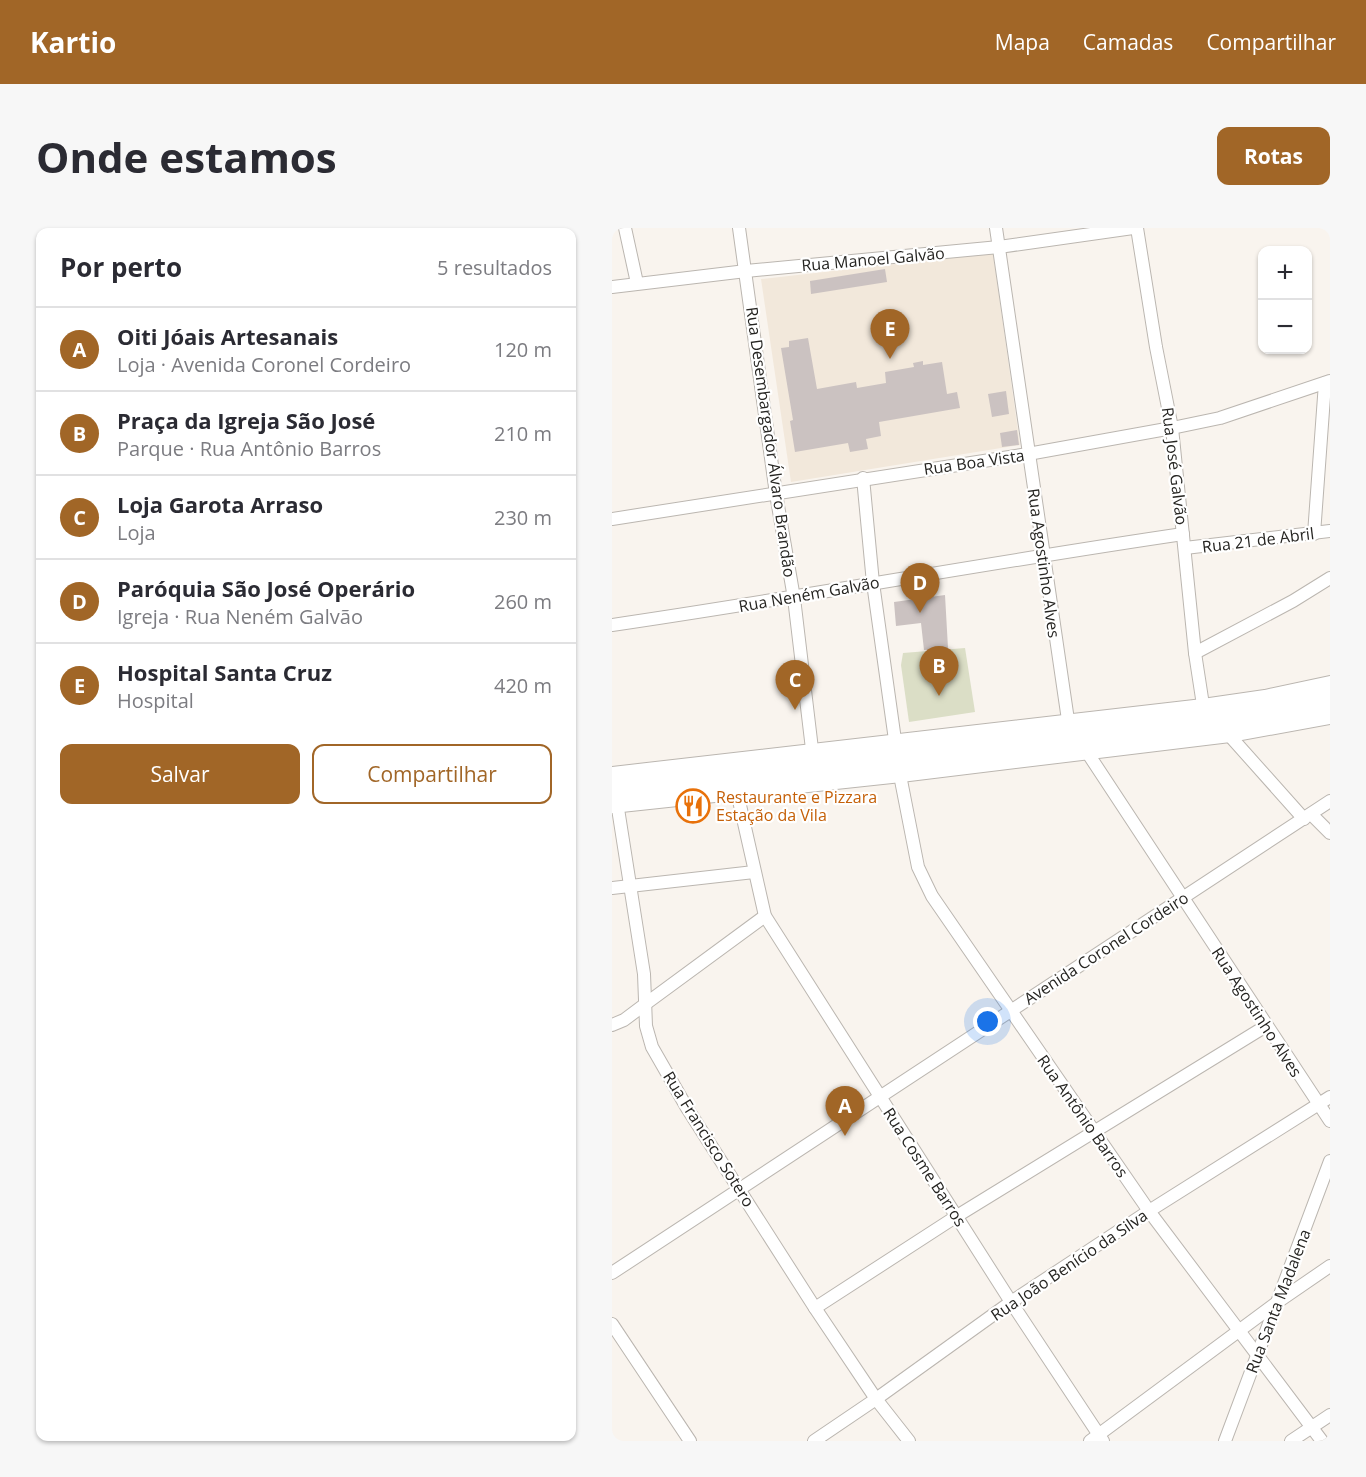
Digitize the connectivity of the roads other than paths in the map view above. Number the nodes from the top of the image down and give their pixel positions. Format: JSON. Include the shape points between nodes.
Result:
{"nodes":[{"id":1,"x":625,"y":228,"type":"edge"},
{"id":2,"x":739,"y":228,"type":"edge"},
{"id":3,"x":996,"y":228,"type":"edge"},
{"id":4,"x":1135,"y":228,"type":"edge"},
{"id":5,"x":999,"y":247,"type":"junction"},
{"id":6,"x":746,"y":271,"type":"junction"},
{"id":7,"x":637,"y":283,"type":"junction"},
{"id":8,"x":612,"y":286,"type":"edge"},
{"id":9,"x":1328,"y":382,"type":"edge"},
{"id":10,"x":1172,"y":428,"type":"junction"},
{"id":11,"x":1028,"y":454,"type":"junction"},
{"id":12,"x":863,"y":478,"type":"junction"},
{"id":13,"x":776,"y":494,"type":"junction"},
{"id":14,"x":612,"y":519,"type":"edge"},
{"id":15,"x":1330,"y":531,"type":"edge"},
{"id":16,"x":1183,"y":534,"type":"junction"},
{"id":17,"x":1314,"y":534,"type":"junction"},
{"id":18,"x":1185,"y":548,"type":"junction"},
{"id":19,"x":1042,"y":554,"type":"junction"},
{"id":20,"x":1330,"y":578,"type":"edge"},
{"id":21,"x":873,"y":583,"type":"junction"},
{"id":22,"x":794,"y":598,"type":"junction"},
{"id":23,"x":612,"y":625,"type":"edge"},
{"id":24,"x":1195,"y":653,"type":"junction"},
{"id":25,"x":1328,"y":700,"type":"edge"},
{"id":26,"x":1203,"y":705,"type":"junction"},
{"id":27,"x":1068,"y":720,"type":"junction"},
{"id":28,"x":1230,"y":736,"type":"junction"},
{"id":29,"x":895,"y":740,"type":"junction"},
{"id":30,"x":1042,"y":742,"type":"junction"},
{"id":31,"x":1087,"y":752,"type":"junction"},
{"id":32,"x":803,"y":768,"type":"junction"},
{"id":33,"x":900,"y":770,"type":"junction"},
{"id":34,"x":612,"y":773,"type":"edge"},
{"id":35,"x":736,"y":789,"type":"junction"},
{"id":36,"x":614,"y":798,"type":"edge"},
{"id":37,"x":1330,"y":801,"type":"edge"},
{"id":38,"x":1308,"y":816,"type":"junction"},
{"id":39,"x":1330,"y":833,"type":"edge"},
{"id":40,"x":754,"y":872,"type":"junction"},
{"id":41,"x":631,"y":886,"type":"junction"},
{"id":42,"x":612,"y":888,"type":"edge"},
{"id":43,"x":1182,"y":899,"type":"junction"},
{"id":44,"x":765,"y":916,"type":"junction"},
{"id":45,"x":644,"y":1005,"type":"junction"},
{"id":46,"x":1011,"y":1010,"type":"junction"},
{"id":47,"x":612,"y":1025,"type":"edge"},
{"id":48,"x":1266,"y":1026,"type":"junction"},
{"id":49,"x":879,"y":1097,"type":"junction"},
{"id":50,"x":1330,"y":1097,"type":"edge"},
{"id":51,"x":1318,"y":1104,"type":"junction"},
{"id":52,"x":1330,"y":1121,"type":"edge"},
{"id":53,"x":1094,"y":1133,"type":"junction"},
{"id":54,"x":1330,"y":1161,"type":"edge"},
{"id":55,"x":739,"y":1189,"type":"junction"},
{"id":56,"x":1149,"y":1211,"type":"junction"},
{"id":57,"x":957,"y":1216,"type":"junction"},
{"id":58,"x":1330,"y":1266,"type":"edge"},
{"id":59,"x":612,"y":1273,"type":"edge"},
{"id":60,"x":1279,"y":1300,"type":"junction"},
{"id":61,"x":1011,"y":1302,"type":"junction"},
{"id":62,"x":815,"y":1308,"type":"junction"},
{"id":63,"x":612,"y":1324,"type":"edge"},
{"id":64,"x":1239,"y":1332,"type":"junction"},
{"id":65,"x":1258,"y":1354,"type":"junction"},
{"id":66,"x":876,"y":1399,"type":"junction"},
{"id":67,"x":1330,"y":1415,"type":"edge"},
{"id":68,"x":1312,"y":1427,"type":"junction"},
{"id":69,"x":1097,"y":1439,"type":"edge"},
{"id":70,"x":690,"y":1441,"type":"edge"},
{"id":71,"x":813,"y":1441,"type":"edge"},
{"id":72,"x":909,"y":1441,"type":"edge"},
{"id":73,"x":1225,"y":1441,"type":"edge"},
{"id":74,"x":1291,"y":1441,"type":"edge"},
{"id":75,"x":1322,"y":1441,"type":"edge"}],
"edges":[{"from":1,"to":7,"type":"street"},
{"from":2,"to":6,"type":"street","name":"Rua Desembargador Álvaro Brandão"},
{"from":3,"to":5,"type":"street","name":"Rua Agostinho Alves"},
{"from":4,"to":5,"type":"street","name":"Rua Manoel Galvão"},
{"from":4,"to":10,"type":"street","name":"Rua José Galvão"},
{"from":5,"to":6,"type":"street","name":"Rua Manoel Galvão"},
{"from":5,"to":11,"type":"street","name":"Rua Agostinho Alves"},
{"from":6,"to":7,"type":"street","name":"Rua Manoel Galvão"},
{"from":6,"to":13,"type":"street","name":"Rua Desembargador Álvaro Brandão"},
{"from":7,"to":8,"type":"street","name":"Rua Manoel Galvão"},
{"from":9,"to":10,"type":"street","name":"Rua Boa Vista","via":[[1220,418]]},
{"from":9,"to":17,"type":"street"},
{"from":10,"to":11,"type":"street","name":"Rua Boa Vista"},
{"from":10,"to":16,"type":"street","name":"Rua José Galvão"},
{"from":11,"to":12,"type":"street","name":"Rua Boa Vista"},
{"from":11,"to":19,"type":"street","name":"Rua Agostinho Alves"},
{"from":12,"to":13,"type":"street","name":"Rua Boa Vista"},
{"from":12,"to":21,"type":"street"},
{"from":13,"to":14,"type":"street","name":"Rua Boa Vista"},
{"from":13,"to":22,"type":"street","name":"Rua Desembargador Álvaro Brandão"},
{"from":15,"to":17,"type":"street","name":"Rua 21 de Abril"},
{"from":16,"to":18,"type":"street","name":"Rua José Galvão"},
{"from":16,"to":19,"type":"street","name":"Rua Neném Galvão"},
{"from":17,"to":18,"type":"street","name":"Rua 21 de Abril"},
{"from":18,"to":24,"type":"street","name":"Rua José Galvão"},
{"from":19,"to":21,"type":"street","name":"Rua Neném Galvão"},
{"from":19,"to":27,"type":"street","name":"Rua Agostinho Alves"},
{"from":20,"to":24,"type":"street"},
{"from":21,"to":22,"type":"street","name":"Rua Neném Galvão"},
{"from":21,"to":29,"type":"street"},
{"from":22,"to":23,"type":"street","name":"Rua Neném Galvão"},
{"from":22,"to":32,"type":"street","name":"Rua Desembargador Álvaro Brandão"},
{"from":24,"to":26,"type":"street","name":"Rua José Galvão"},
{"from":25,"to":26,"type":"street","via":[[1265,696]]},
{"from":25,"to":28,"type":"street"},
{"from":25,"to":30,"type":"main road"},
{"from":26,"to":27,"type":"street"},
{"from":27,"to":29,"type":"street"},
{"from":28,"to":31,"type":"street"},
{"from":28,"to":38,"type":"street"},
{"from":29,"to":32,"type":"street"},
{"from":30,"to":32,"type":"main road"},
{"from":30,"to":33,"type":"main road"},
{"from":31,"to":33,"type":"street"},
{"from":31,"to":43,"type":"street","name":"Rua Agostinho Alves"},
{"from":32,"to":33,"type":"main road"},
{"from":32,"to":34,"type":"street"},
{"from":32,"to":35,"type":"main road"},
{"from":32,"to":36,"type":"main road"},
{"from":33,"to":46,"type":"street","name":"Rua Antônio Barros","via":[[918,867],[932,896]]},
{"from":35,"to":36,"type":"main road"},
{"from":35,"to":40,"type":"street","name":"Rua Cosme Barros"},
{"from":36,"to":41,"type":"street","name":"Rua Francisco Sotero"},
{"from":37,"to":38,"type":"street","name":"Avenida Coronel Cordeiro"},
{"from":38,"to":39,"type":"street"},
{"from":38,"to":43,"type":"street","name":"Avenida Coronel Cordeiro"},
{"from":40,"to":41,"type":"street"},
{"from":40,"to":44,"type":"street","name":"Rua Cosme Barros"},
{"from":41,"to":42,"type":"street"},
{"from":41,"to":45,"type":"street","name":"Rua Francisco Sotero","via":[[644,974]]},
{"from":43,"to":46,"type":"street","name":"Avenida Coronel Cordeiro"},
{"from":43,"to":48,"type":"street","name":"Rua Agostinho Alves"},
{"from":44,"to":45,"type":"street"},
{"from":44,"to":49,"type":"street","name":"Rua Cosme Barros"},
{"from":45,"to":47,"type":"street"},
{"from":45,"to":55,"type":"street","name":"Rua Francisco Sotero","via":[[652,1047]]},
{"from":46,"to":49,"type":"street","name":"Avenida Coronel Cordeiro"},
{"from":46,"to":53,"type":"street","name":"Rua Antônio Barros"},
{"from":48,"to":51,"type":"street","name":"Rua Agostinho Alves"},
{"from":48,"to":53,"type":"street"},
{"from":49,"to":55,"type":"street","name":"Avenida Coronel Cordeiro"},
{"from":49,"to":57,"type":"street","name":"Rua Cosme Barros"},
{"from":50,"to":51,"type":"street","name":"Rua João Benício da Silva"},
{"from":51,"to":52,"type":"street","name":"Rua Agostinho Alves"},
{"from":51,"to":56,"type":"street","name":"Rua João Benício da Silva"},
{"from":53,"to":56,"type":"street","name":"Rua Antônio Barros"},
{"from":53,"to":57,"type":"street"},
{"from":54,"to":60,"type":"street","name":"Rua Santa Madalena"},
{"from":55,"to":59,"type":"street","name":"Avenida Coronel Cordeiro"},
{"from":55,"to":62,"type":"street","name":"Rua Francisco Sotero"},
{"from":56,"to":61,"type":"street","name":"Rua João Benício da Silva"},
{"from":56,"to":64,"type":"street","name":"Rua Antônio Barros"},
{"from":57,"to":61,"type":"street","name":"Rua Cosme Barros"},
{"from":57,"to":62,"type":"street"},
{"from":58,"to":60,"type":"street"},
{"from":60,"to":64,"type":"street"},
{"from":60,"to":65,"type":"street","name":"Rua Santa Madalena"},
{"from":61,"to":66,"type":"street","name":"Rua João Benício da Silva"},
{"from":61,"to":69,"type":"street","name":"Rua Cosme Barros"},
{"from":62,"to":66,"type":"street","name":"Rua Francisco Sotero"},
{"from":63,"to":70,"type":"street"},
{"from":64,"to":65,"type":"street","name":"Rua Antônio Barros"},
{"from":64,"to":69,"type":"street"},
{"from":65,"to":68,"type":"street","name":"Rua Antônio Barros"},
{"from":65,"to":73,"type":"street","name":"Rua Santa Madalena"},
{"from":66,"to":71,"type":"street","name":"Rua João Benício da Silva"},
{"from":66,"to":72,"type":"street","name":"Rua Francisco Sotero"},
{"from":67,"to":68,"type":"street"},
{"from":68,"to":74,"type":"street"},
{"from":68,"to":75,"type":"street","name":"Rua Antônio Barros"}]}
